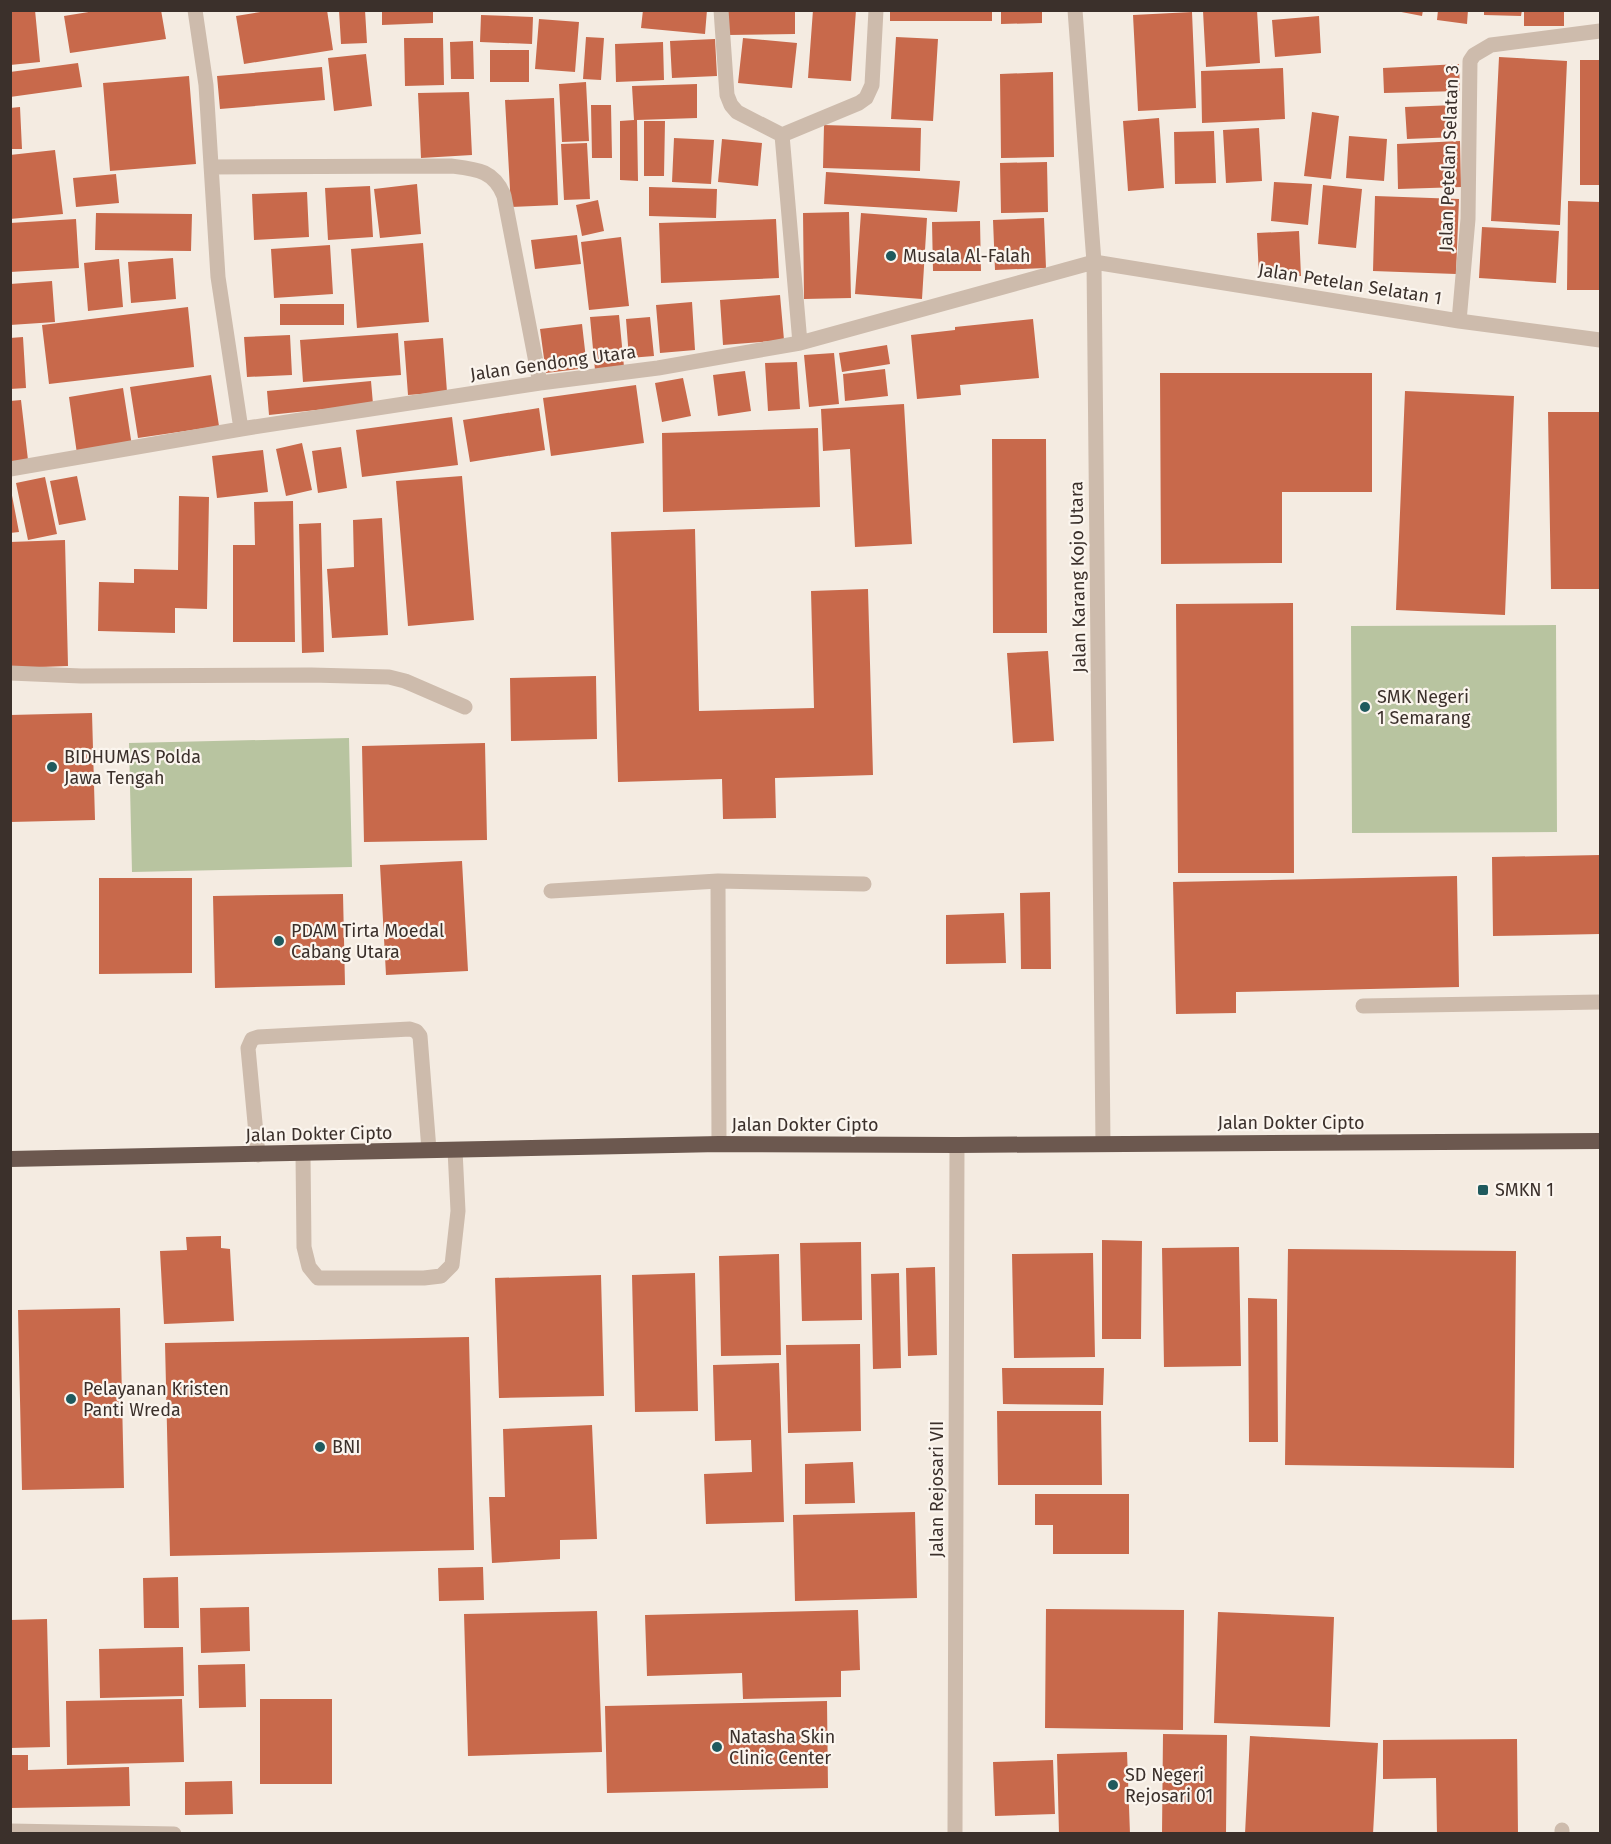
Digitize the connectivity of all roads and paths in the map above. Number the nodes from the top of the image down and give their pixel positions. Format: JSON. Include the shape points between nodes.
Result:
{"nodes":[{"id":1,"x":195,"y":10,"type":"edge"},
{"id":2,"x":721,"y":10,"type":"edge"},
{"id":3,"x":876,"y":10,"type":"edge"},
{"id":4,"x":1075,"y":10,"type":"edge"},
{"id":5,"x":1600,"y":31,"type":"edge"},
{"id":6,"x":782,"y":135,"type":"junction"},
{"id":7,"x":211,"y":167,"type":"junction"},
{"id":8,"x":1094,"y":262,"type":"junction"},
{"id":9,"x":1459,"y":321,"type":"junction"},
{"id":10,"x":1600,"y":340,"type":"edge"},
{"id":11,"x":800,"y":343,"type":"junction"},
{"id":12,"x":540,"y":383,"type":"junction"},
{"id":13,"x":241,"y":429,"type":"junction"},
{"id":14,"x":10,"y":470,"type":"edge"},
{"id":15,"x":10,"y":673,"type":"edge"},
{"id":16,"x":465,"y":707,"type":"dead end"},
{"id":17,"x":718,"y":881,"type":"junction"},
{"id":18,"x":864,"y":884,"type":"dead end"},
{"id":19,"x":551,"y":891,"type":"dead end"},
{"id":20,"x":1600,"y":1002,"type":"edge"},
{"id":21,"x":1363,"y":1006,"type":"dead end"},
{"id":22,"x":1600,"y":1141,"type":"edge"},
{"id":23,"x":719,"y":1144,"type":"junction"},
{"id":24,"x":1103,"y":1144,"type":"junction"},
{"id":25,"x":957,"y":1145,"type":"junction"},
{"id":26,"x":429,"y":1150,"type":"junction"},
{"id":27,"x":455,"y":1150,"type":"junction"},
{"id":28,"x":303,"y":1154,"type":"junction"},
{"id":29,"x":258,"y":1155,"type":"junction"},
{"id":30,"x":10,"y":1159,"type":"edge"},
{"id":31,"x":10,"y":1831,"type":"edge"},
{"id":32,"x":174,"y":1833,"type":"edge"},
{"id":33,"x":955,"y":1833,"type":"edge"}],
"edges":[{"from":1,"to":7,"type":"street","via":[[206,85]]},
{"from":2,"to":6,"type":"street","via":[[731,105]]},
{"from":3,"to":6,"type":"street","via":[[872,85],[866,98]]},
{"from":4,"to":8,"type":"street","name":"Jalan Karang Kojo Utara"},
{"from":5,"to":9,"type":"street","name":"Jalan Petelan Selatan 3","via":[[1491,45],[1470,61],[1468,219]]},
{"from":6,"to":11,"type":"street"},
{"from":7,"to":12,"type":"street","via":[[451,166],[488,173],[500,184],[504,196]]},
{"from":7,"to":13,"type":"street","via":[[218,277]]},
{"from":8,"to":9,"type":"street","name":"Jalan Petelan Selatan 1"},
{"from":8,"to":11,"type":"street","name":"Jalan Gendong Utara"},
{"from":8,"to":24,"type":"street","name":"Jalan Karang Kojo Utara"},
{"from":9,"to":10,"type":"street","name":"Jalan Petelan Selatan 1"},
{"from":11,"to":12,"type":"street","name":"Jalan Gendong Utara","via":[[658,368]]},
{"from":12,"to":13,"type":"street","name":"Jalan Gendong Utara"},
{"from":13,"to":14,"type":"street","name":"Jalan Gendong Utara"},
{"from":15,"to":16,"type":"street","via":[[389,677]]},
{"from":17,"to":18,"type":"street"},
{"from":17,"to":19,"type":"street"},
{"from":17,"to":23,"type":"street"},
{"from":20,"to":21,"type":"street"},
{"from":22,"to":24,"type":"highway","name":"Jalan Dokter Cipto"},
{"from":23,"to":25,"type":"highway","name":"Jalan Dokter Cipto"},
{"from":23,"to":27,"type":"highway","name":"Jalan Dokter Cipto"},
{"from":24,"to":25,"type":"highway","name":"Jalan Dokter Cipto"},
{"from":25,"to":33,"type":"street","name":"Jalan Rejosari VII"},
{"from":26,"to":27,"type":"highway","name":"Jalan Dokter Cipto"},
{"from":26,"to":28,"type":"highway","name":"Jalan Dokter Cipto"},
{"from":26,"to":29,"type":"street","via":[[420,1036],[410,1029],[252,1039],[248,1048]]},
{"from":27,"to":28,"type":"street","via":[[458,1211],[453,1265],[441,1276],[424,1278],[318,1278],[309,1266],[304,1247]]},
{"from":28,"to":29,"type":"highway","name":"Jalan Dokter Cipto"},
{"from":29,"to":30,"type":"highway","name":"Jalan Dokter Cipto"},
{"from":31,"to":32,"type":"street"}]}
